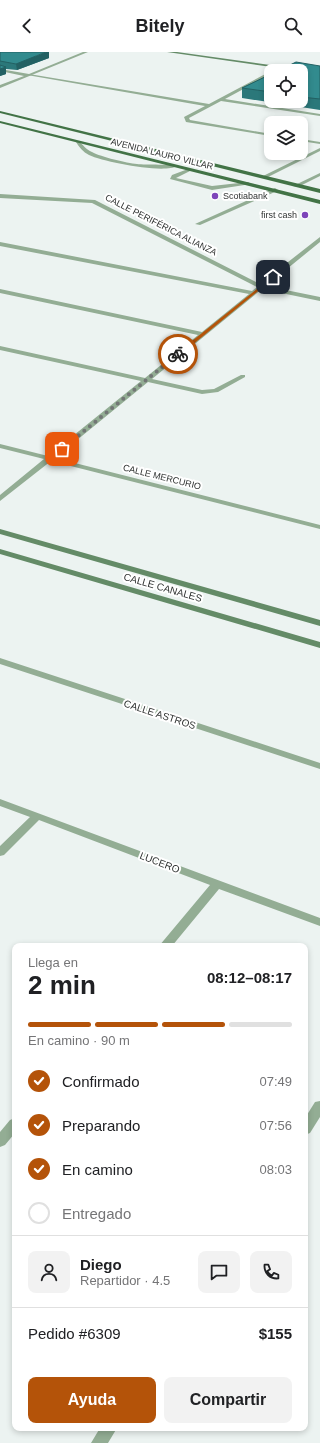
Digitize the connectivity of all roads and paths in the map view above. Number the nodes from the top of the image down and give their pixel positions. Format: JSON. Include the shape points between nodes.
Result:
{"nodes":[{"id":1,"x":86,"y":52,"type":"edge"},
{"id":2,"x":169,"y":52,"type":"edge"},
{"id":3,"x":194,"y":52,"type":"edge"},
{"id":4,"x":279,"y":64,"type":"edge"},
{"id":5,"x":264,"y":66,"type":"edge"},
{"id":6,"x":308,"y":68,"type":"edge"},
{"id":7,"x":0,"y":70,"type":"edge"},
{"id":8,"x":320,"y":70,"type":"edge"},
{"id":9,"x":308,"y":71,"type":"edge"},
{"id":10,"x":320,"y":73,"type":"edge"},
{"id":11,"x":29,"y":75,"type":"junction"},
{"id":12,"x":264,"y":76,"type":"edge"},
{"id":13,"x":0,"y":87,"type":"edge"},
{"id":14,"x":219,"y":100,"type":"junction"},
{"id":15,"x":209,"y":105,"type":"junction"},
{"id":16,"x":0,"y":112,"type":"edge"},
{"id":17,"x":320,"y":115,"type":"edge"},
{"id":18,"x":0,"y":122,"type":"edge"},
{"id":19,"x":264,"y":134,"type":"edge"},
{"id":20,"x":308,"y":141,"type":"edge"},
{"id":21,"x":78,"y":142,"type":"junction"},
{"id":22,"x":320,"y":143,"type":"edge"},
{"id":23,"x":150,"y":148,"type":"junction"},
{"id":24,"x":320,"y":149,"type":"edge"},
{"id":25,"x":129,"y":155,"type":"junction"},
{"id":26,"x":175,"y":166,"type":"junction"},
{"id":27,"x":188,"y":170,"type":"junction"},
{"id":28,"x":319,"y":176,"type":"edge"},
{"id":29,"x":264,"y":177,"type":"junction"},
{"id":30,"x":248,"y":184,"type":"junction"},
{"id":31,"x":296,"y":186,"type":"junction"},
{"id":32,"x":275,"y":190,"type":"junction"},
{"id":33,"x":320,"y":191,"type":"edge"},
{"id":34,"x":0,"y":196,"type":"edge"},
{"id":35,"x":320,"y":202,"type":"edge"},
{"id":36,"x":198,"y":224,"type":"dead end"},
{"id":37,"x":320,"y":239,"type":"edge"},
{"id":38,"x":0,"y":244,"type":"edge"},
{"id":39,"x":261,"y":287,"type":"junction"},
{"id":40,"x":0,"y":291,"type":"edge"},
{"id":41,"x":253,"y":293,"type":"junction"},
{"id":42,"x":320,"y":299,"type":"edge"},
{"id":43,"x":203,"y":334,"type":"junction"},
{"id":44,"x":0,"y":348,"type":"edge"},
{"id":45,"x":243,"y":376,"type":"dead end"},
{"id":46,"x":147,"y":380,"type":"junction"},
{"id":47,"x":0,"y":446,"type":"edge"},
{"id":48,"x":50,"y":458,"type":"junction"},
{"id":49,"x":0,"y":499,"type":"edge"},
{"id":50,"x":320,"y":527,"type":"edge"},
{"id":51,"x":0,"y":531,"type":"edge"},
{"id":52,"x":0,"y":551,"type":"edge"},
{"id":53,"x":320,"y":623,"type":"edge"},
{"id":54,"x":320,"y":645,"type":"edge"},
{"id":55,"x":0,"y":661,"type":"edge"},
{"id":56,"x":320,"y":766,"type":"edge"},
{"id":57,"x":0,"y":802,"type":"edge"},
{"id":58,"x":37,"y":816,"type":"junction"},
{"id":59,"x":0,"y":852,"type":"edge"},
{"id":60,"x":217,"y":884,"type":"junction"},
{"id":61,"x":320,"y":922,"type":"edge"},
{"id":62,"x":168,"y":943,"type":"edge"},
{"id":63,"x":320,"y":1106,"type":"edge"},
{"id":64,"x":308,"y":1124,"type":"edge"},
{"id":65,"x":12,"y":1127,"type":"edge"},
{"id":66,"x":0,"y":1141,"type":"edge"},
{"id":67,"x":107,"y":1431,"type":"edge"},
{"id":68,"x":99,"y":1443,"type":"edge"}],
"edges":[{"from":1,"to":11,"type":"street"},
{"from":2,"to":5,"type":"main road"},
{"from":3,"to":4,"type":"main road"},
{"from":6,"to":8,"type":"main road"},
{"from":7,"to":11,"type":"street"},
{"from":9,"to":10,"type":"main road"},
{"from":11,"to":13,"type":"street"},
{"from":11,"to":15,"type":"street"},
{"from":12,"to":14,"type":"street"},
{"from":14,"to":15,"type":"street"},
{"from":14,"to":17,"type":"street"},
{"from":15,"to":19,"type":"street","via":[[186,118]]},
{"from":16,"to":23,"type":"main road","name":"AVENIDA LAURO VILLAR"},
{"from":18,"to":21,"type":"main road","name":"AVENIDA LAURO VILLAR"},
{"from":20,"to":22,"type":"street"},
{"from":21,"to":25,"type":"main road","name":"AVENIDA LAURO VILLAR"},
{"from":21,"to":26,"type":"street","via":[[83,149],[92,154],[128,164]]},
{"from":23,"to":25,"type":"main road"},
{"from":23,"to":29,"type":"main road","name":"AVENIDA LAURO VILLAR"},
{"from":24,"to":29,"type":"street"},
{"from":25,"to":26,"type":"main road","name":"AVENIDA LAURO VILLAR"},
{"from":26,"to":27,"type":"main road","name":"AVENIDA LAURO VILLAR"},
{"from":27,"to":30,"type":"main road","name":"AVENIDA LAURO VILLAR"},
{"from":27,"to":30,"type":"street","via":[[174,176],[173,179],[212,188]]},
{"from":28,"to":31,"type":"street"},
{"from":29,"to":31,"type":"main road","name":"AVENIDA LAURO VILLAR"},
{"from":30,"to":32,"type":"main road","name":"AVENIDA LAURO VILLAR"},
{"from":31,"to":33,"type":"main road","name":"AVENIDA LAURO VILLAR"},
{"from":32,"to":35,"type":"main road","name":"AVENIDA LAURO VILLAR"},
{"from":32,"to":36,"type":"street"},
{"from":34,"to":39,"type":"street","name":"CALLE PERIFÉRICA ALIANZA","via":[[93,201]]},
{"from":37,"to":39,"type":"street"},
{"from":38,"to":41,"type":"street"},
{"from":39,"to":41,"type":"street"},
{"from":39,"to":42,"type":"street","name":"CALLE PERIFÉRICA ALIANZA"},
{"from":40,"to":43,"type":"street"},
{"from":41,"to":43,"type":"street"},
{"from":43,"to":46,"type":"street"},
{"from":44,"to":46,"type":"street"},
{"from":45,"to":46,"type":"street","via":[[216,391],[202,392]]},
{"from":46,"to":48,"type":"street"},
{"from":47,"to":48,"type":"street","name":"CALLE MERCURIO"},
{"from":48,"to":49,"type":"street"},
{"from":48,"to":50,"type":"street","name":"CALLE MERCURIO"},
{"from":51,"to":53,"type":"main road","name":"CALLE CANALES"},
{"from":52,"to":54,"type":"main road","name":"CALLE CANALES"},
{"from":55,"to":56,"type":"street","name":"CALLE ASTROS"},
{"from":57,"to":58,"type":"street","name":"LUCERO"},
{"from":58,"to":59,"type":"street"},
{"from":58,"to":60,"type":"street","name":"LUCERO"},
{"from":60,"to":61,"type":"street","name":"LUCERO"},
{"from":60,"to":62,"type":"street"},
{"from":63,"to":64,"type":"street"},
{"from":65,"to":66,"type":"street"},
{"from":67,"to":68,"type":"street"}]}
